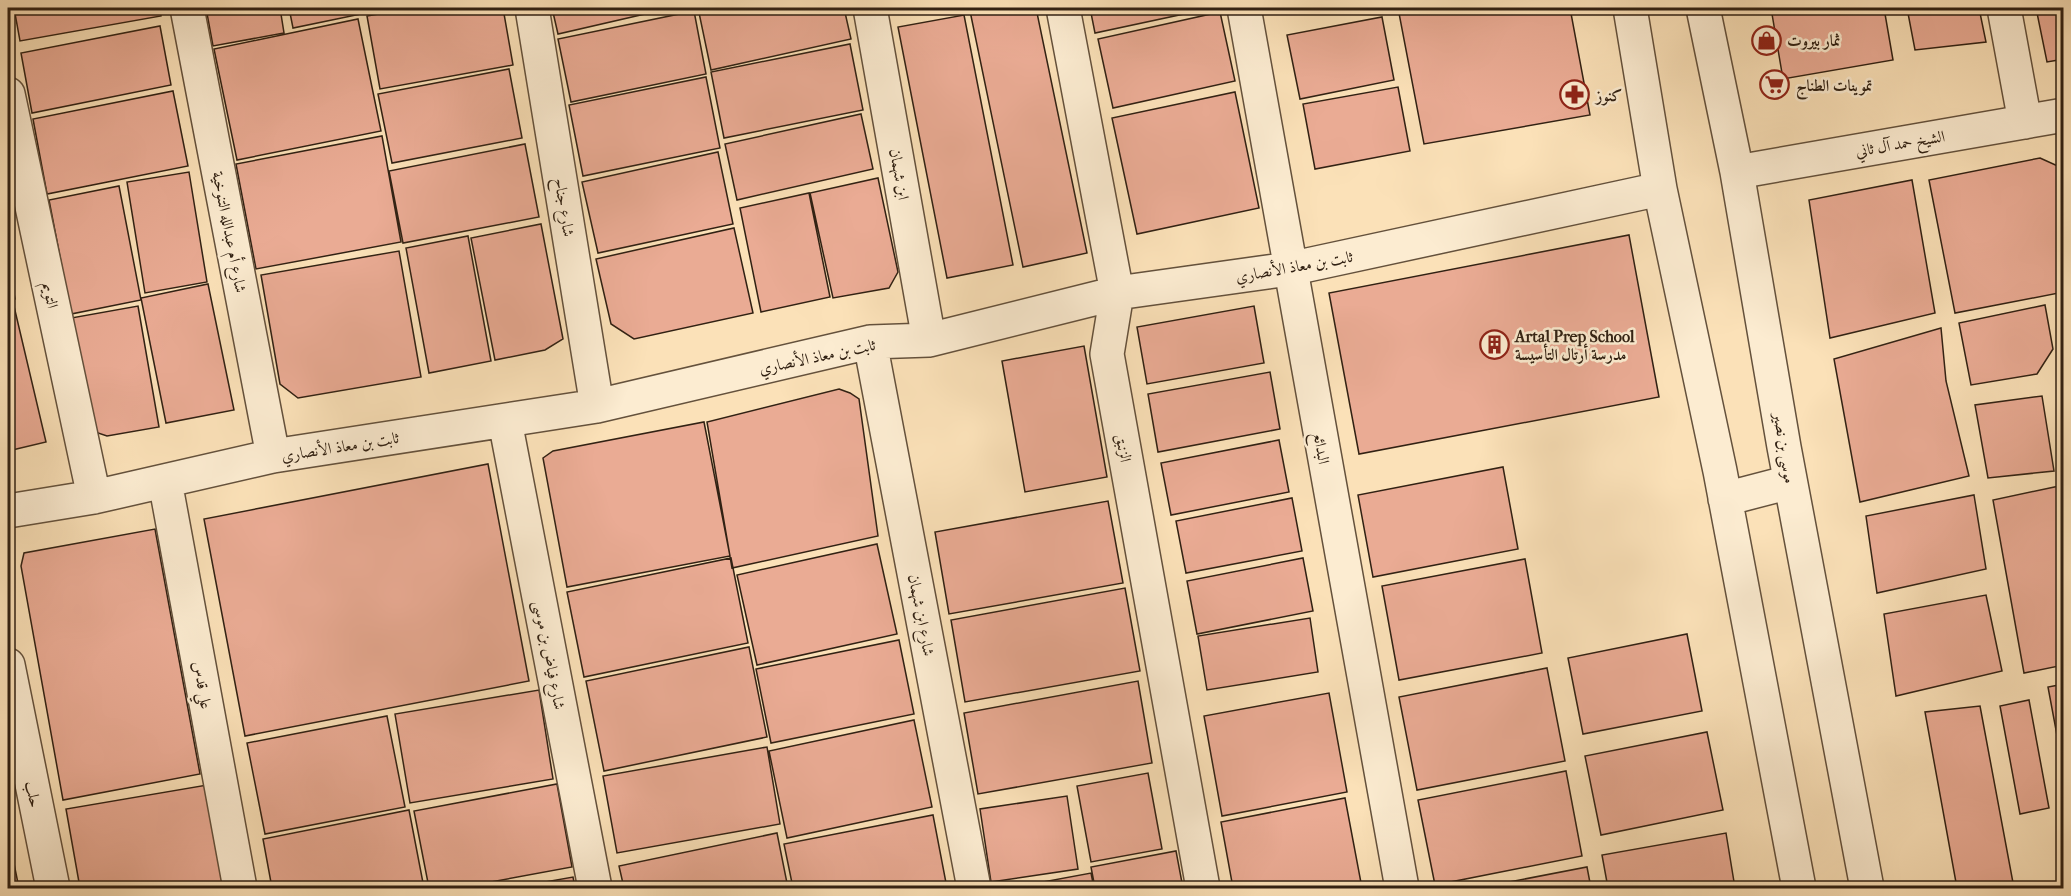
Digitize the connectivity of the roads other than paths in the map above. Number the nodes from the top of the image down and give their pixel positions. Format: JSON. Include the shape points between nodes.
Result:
{"nodes":[{"id":1,"x":187,"y":8,"type":"edge"},
{"id":2,"x":532,"y":8,"type":"edge"},
{"id":3,"x":870,"y":8,"type":"edge"},
{"id":4,"x":1063,"y":8,"type":"edge"},
{"id":5,"x":1244,"y":8,"type":"edge"},
{"id":6,"x":1630,"y":8,"type":"edge"},
{"id":7,"x":1703,"y":8,"type":"edge"},
{"id":8,"x":2004,"y":8,"type":"edge"},
{"id":9,"x":8,"y":94,"type":"edge"},
{"id":10,"x":2064,"y":115,"type":"edge"},
{"id":11,"x":2025,"y":122,"type":"junction"},
{"id":12,"x":1737,"y":172,"type":"junction"},
{"id":13,"x":1660,"y":189,"type":"junction"},
{"id":14,"x":1289,"y":269,"type":"junction"},
{"id":15,"x":1118,"y":292,"type":"junction"},
{"id":16,"x":929,"y":340,"type":"junction"},
{"id":17,"x":870,"y":342,"type":"junction"},
{"id":18,"x":597,"y":406,"type":"junction"},
{"id":19,"x":505,"y":421,"type":"junction"},
{"id":20,"x":273,"y":456,"type":"junction"},
{"id":21,"x":165,"y":481,"type":"junction"},
{"id":22,"x":1791,"y":482,"type":"junction"},
{"id":23,"x":94,"y":497,"type":"junction"},
{"id":24,"x":1725,"y":499,"type":"junction"},
{"id":25,"x":8,"y":511,"type":"edge"},
{"id":26,"x":8,"y":665,"type":"edge"},
{"id":27,"x":52,"y":888,"type":"edge"},
{"id":28,"x":240,"y":888,"type":"edge"},
{"id":29,"x":594,"y":888,"type":"edge"},
{"id":30,"x":974,"y":888,"type":"edge"},
{"id":31,"x":1203,"y":888,"type":"edge"},
{"id":32,"x":1402,"y":888,"type":"edge"},
{"id":33,"x":1799,"y":888,"type":"edge"},
{"id":34,"x":1867,"y":888,"type":"edge"}],
"edges":[{"from":1,"to":20,"type":"street","name":"شارع أم عبدالله التنوخية"},
{"from":2,"to":18,"type":"street","name":"شارع جناح"},
{"from":3,"to":16,"type":"street","name":"ابن شهمان"},
{"from":4,"to":15,"type":"street","name":"الزنبق"},
{"from":5,"to":14,"type":"street","name":"البدائع"},
{"from":6,"to":13,"type":"street"},
{"from":7,"to":12,"type":"street","name":"موسى بن نصير"},
{"from":8,"to":11,"type":"street"},
{"from":9,"to":23,"type":"street","name":"التويم"},
{"from":10,"to":11,"type":"street","name":"الشيخ حمد آل ثاني"},
{"from":11,"to":12,"type":"street","name":"الشيخ حمد آل ثاني"},
{"from":12,"to":22,"type":"street","name":"موسى بن نصير"},
{"from":13,"to":14,"type":"street","name":"ثابت بن معاذ الأنصاري"},
{"from":13,"to":24,"type":"street"},
{"from":14,"to":15,"type":"street","name":"ثابت بن معاذ الأنصاري"},
{"from":14,"to":32,"type":"street","name":"البدائع"},
{"from":15,"to":16,"type":"street","name":"ثابت بن معاذ الأنصاري"},
{"from":15,"to":31,"type":"street","name":"الزنبق","via":[[1107,354]]},
{"from":16,"to":17,"type":"street","name":"ثابت بن معاذ الأنصاري"},
{"from":17,"to":18,"type":"street","name":"ثابت بن معاذ الأنصاري"},
{"from":17,"to":30,"type":"street","name":"شارع ابن شهمان"},
{"from":18,"to":19,"type":"street","name":"ثابت بن معاذ الأنصاري"},
{"from":19,"to":20,"type":"street","name":"ثابت بن معاذ الأنصاري"},
{"from":19,"to":29,"type":"street","name":"شارع فياض بن موسى"},
{"from":20,"to":21,"type":"street","name":"ثابت بن معاذ الأنصاري"},
{"from":21,"to":23,"type":"street","name":"ثابت بن معاذ الأنصاري"},
{"from":21,"to":28,"type":"street","name":"علي قدس"},
{"from":22,"to":24,"type":"street"},
{"from":22,"to":34,"type":"street","name":"موسى بن نصير"},
{"from":23,"to":25,"type":"street","name":"ثابت بن معاذ الأنصاري"},
{"from":24,"to":33,"type":"street"},
{"from":26,"to":27,"type":"street","name":"حلب"}]}
